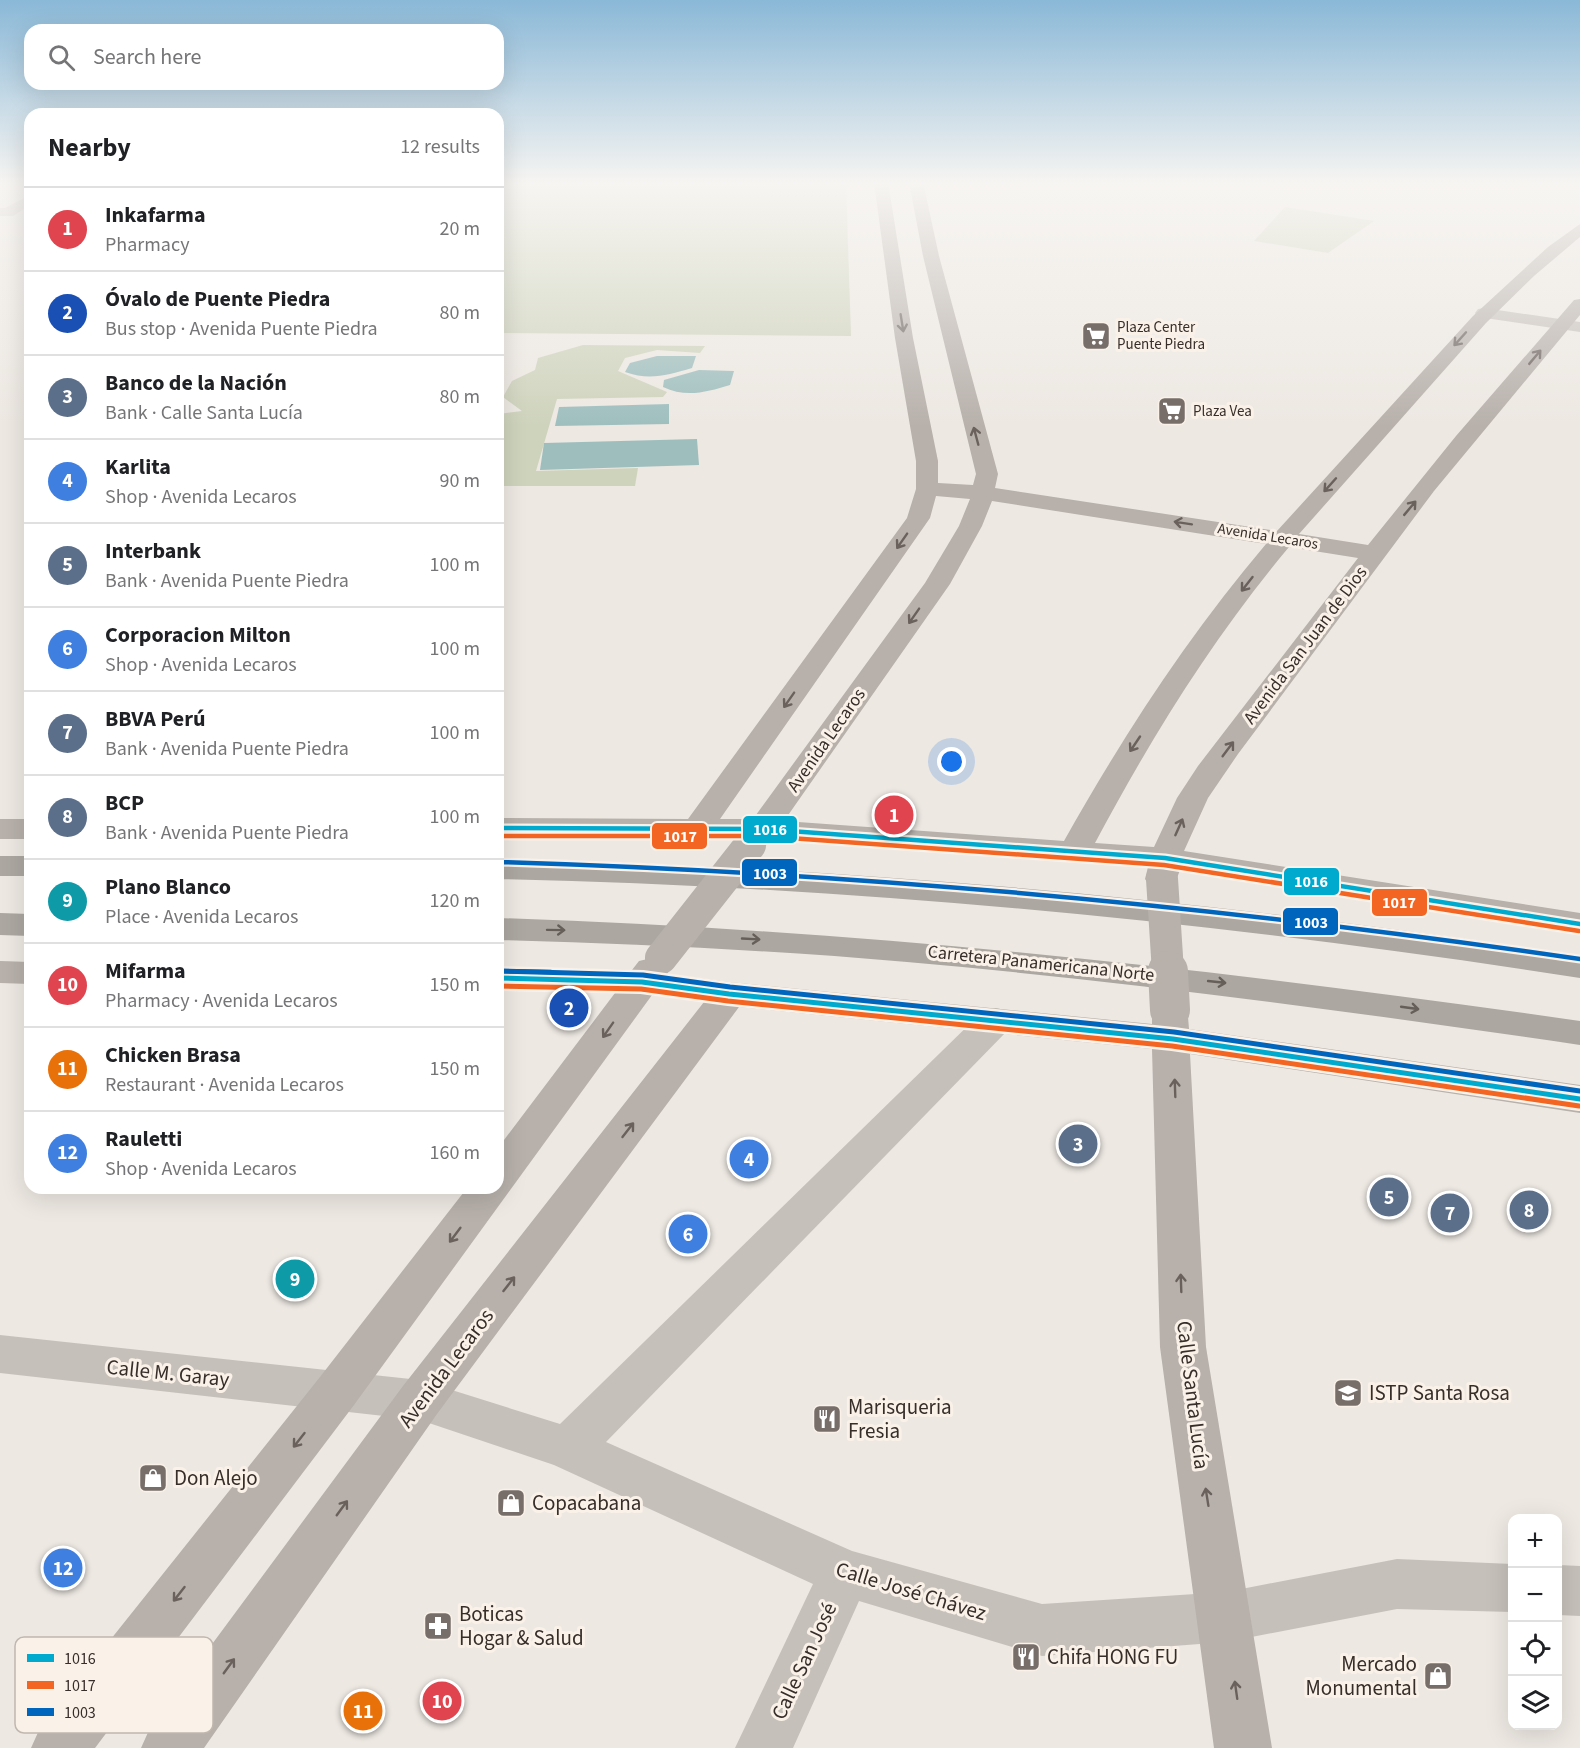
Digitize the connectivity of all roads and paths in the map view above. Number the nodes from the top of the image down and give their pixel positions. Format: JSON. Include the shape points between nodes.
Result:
{"nodes":[{"id":1,"x":893,"y":264,"type":"edge"},
{"id":2,"x":933,"y":264,"type":"edge"},
{"id":3,"x":1536,"y":264,"type":"edge"},
{"id":4,"x":1580,"y":304,"type":"edge"},
{"id":5,"x":1484,"y":313,"type":"junction"},
{"id":6,"x":1571,"y":326,"type":"edge"},
{"id":7,"x":927,"y":489,"type":"junction"},
{"id":8,"x":985,"y":493,"type":"junction"},
{"id":9,"x":1283,"y":538,"type":"junction"},
{"id":10,"x":1373,"y":553,"type":"junction"},
{"id":11,"x":504,"y":828,"type":"edge"},
{"id":12,"x":0,"y":829,"type":"edge"},
{"id":13,"x":24,"y":829,"type":"edge"},
{"id":14,"x":697,"y":829,"type":"junction"},
{"id":15,"x":756,"y":837,"type":"junction"},
{"id":16,"x":1074,"y":852,"type":"junction"},
{"id":17,"x":0,"y":866,"type":"edge"},
{"id":18,"x":24,"y":866,"type":"edge"},
{"id":19,"x":1163,"y":868,"type":"junction"},
{"id":20,"x":504,"y":869,"type":"edge"},
{"id":21,"x":0,"y":924,"type":"edge"},
{"id":22,"x":1580,"y":924,"type":"edge"},
{"id":23,"x":24,"y":925,"type":"edge"},
{"id":24,"x":504,"y":929,"type":"edge"},
{"id":25,"x":1580,"y":968,"type":"edge"},
{"id":26,"x":651,"y":970,"type":"junction"},
{"id":27,"x":0,"y":972,"type":"edge"},
{"id":28,"x":24,"y":973,"type":"edge"},
{"id":29,"x":504,"y":978,"type":"edge"},
{"id":30,"x":729,"y":994,"type":"junction"},
{"id":31,"x":996,"y":1020,"type":"junction"},
{"id":32,"x":1171,"y":1025,"type":"junction"},
{"id":33,"x":1580,"y":1033,"type":"edge"},
{"id":34,"x":1580,"y":1099,"type":"edge"},
{"id":35,"x":504,"y":1170,"type":"edge"},
{"id":36,"x":486,"y":1194,"type":"edge"},
{"id":37,"x":0,"y":1354,"type":"edge"},
{"id":38,"x":337,"y":1392,"type":"junction"},
{"id":39,"x":420,"y":1400,"type":"junction"},
{"id":40,"x":568,"y":1448,"type":"junction"},
{"id":41,"x":845,"y":1573,"type":"junction"},
{"id":42,"x":1508,"y":1588,"type":"edge"},
{"id":43,"x":1562,"y":1590,"type":"edge"},
{"id":44,"x":1580,"y":1591,"type":"edge"},
{"id":45,"x":1226,"y":1617,"type":"junction"},
{"id":46,"x":146,"y":1637,"type":"edge"},
{"id":47,"x":213,"y":1688,"type":"edge"},
{"id":48,"x":72,"y":1733,"type":"edge"},
{"id":49,"x":181,"y":1733,"type":"edge"},
{"id":50,"x":60,"y":1748,"type":"edge"},
{"id":51,"x":170,"y":1748,"type":"edge"},
{"id":52,"x":764,"y":1748,"type":"edge"},
{"id":53,"x":1243,"y":1748,"type":"edge"}],
"edges":[{"from":1,"to":7,"type":"main road","one_way":true,"via":[[927,461]]},
{"from":8,"to":2,"type":"main road","name":"Avenida Lecaros","one_way":true,"via":[[987,474]]},
{"from":3,"to":5,"type":"main road"},
{"from":4,"to":6,"type":"main road","name":"Avenida San Juan de Dios"},
{"from":5,"to":6,"type":"street"},
{"from":5,"to":9,"type":"main road","one_way":true},
{"from":10,"to":6,"type":"main road","name":"Avenida San Juan de Dios","one_way":true},
{"from":7,"to":8,"type":"main road","name":"Avenida Lecaros"},
{"from":7,"to":14,"type":"main road","one_way":true,"via":[[918,518]]},
{"from":9,"to":8,"type":"main road","name":"Avenida Lecaros","one_way":true},
{"from":8,"to":15,"type":"main road","name":"Avenida Lecaros","one_way":true,"via":[[977,516],[927,597]]},
{"from":9,"to":10,"type":"main road","name":"Avenida Lecaros"},
{"from":9,"to":16,"type":"main road","one_way":true,"via":[[1208,633],[1122,763]]},
{"from":19,"to":10,"type":"main road","name":"Avenida San Juan de Dios","one_way":true,"via":[[1193,796]]},
{"from":11,"to":14,"type":"main road"},
{"from":12,"to":13,"type":"main road"},
{"from":14,"to":15,"type":"main road"},
{"from":15,"to":16,"type":"main road"},
{"from":15,"to":26,"type":"main road","name":"Avenida Lecaros","bridge":true},
{"from":16,"to":19,"type":"main road"},
{"from":17,"to":18,"type":"highway"},
{"from":19,"to":22,"type":"main road"},
{"from":19,"to":32,"type":"main road","name":"Avenida San Juan de Dios","bridge":true},
{"from":20,"to":25,"type":"highway","via":[[678,875],[980,895],[1256,922]]},
{"from":21,"to":23,"type":"highway"},
{"from":24,"to":33,"type":"highway","name":"Carretera Panamericana Norte","one_way":true,"via":[[727,938],[988,957],[1259,987]]},
{"from":26,"to":29,"type":"main road"},
{"from":26,"to":30,"type":"main road"},
{"from":26,"to":35,"type":"main road","name":"Avenida Lecaros","one_way":true},
{"from":27,"to":28,"type":"main road"},
{"from":30,"to":31,"type":"main road"},
{"from":39,"to":30,"type":"main road","name":"Avenida Lecaros","one_way":true},
{"from":31,"to":32,"type":"main road"},
{"from":31,"to":40,"type":"street"},
{"from":32,"to":34,"type":"main road"},
{"from":45,"to":32,"type":"main road","name":"Calle Santa Lucía","one_way":true,"via":[[1183,1347]]},
{"from":36,"to":38,"type":"main road","one_way":true},
{"from":37,"to":38,"type":"street","name":"Calle M. Garay"},
{"from":38,"to":39,"type":"street","name":"Calle José Chávez"},
{"from":38,"to":46,"type":"main road","one_way":true},
{"from":39,"to":40,"type":"street","name":"Calle José Chávez"},
{"from":47,"to":39,"type":"main road","name":"Avenida Lecaros","one_way":true},
{"from":40,"to":41,"type":"street","name":"Calle José Chávez"},
{"from":41,"to":45,"type":"street","name":"Calle José Chávez","via":[[1042,1630]]},
{"from":41,"to":52,"type":"street","name":"Calle San José"},
{"from":42,"to":45,"type":"street","name":"Calle José Chávez","via":[[1397,1584]]},
{"from":43,"to":44,"type":"street"},
{"from":53,"to":45,"type":"main road","name":"Calle Santa Lucía","one_way":true},
{"from":48,"to":50,"type":"main road","one_way":true},
{"from":51,"to":49,"type":"main road","name":"Avenida Lecaros","one_way":true}]}
